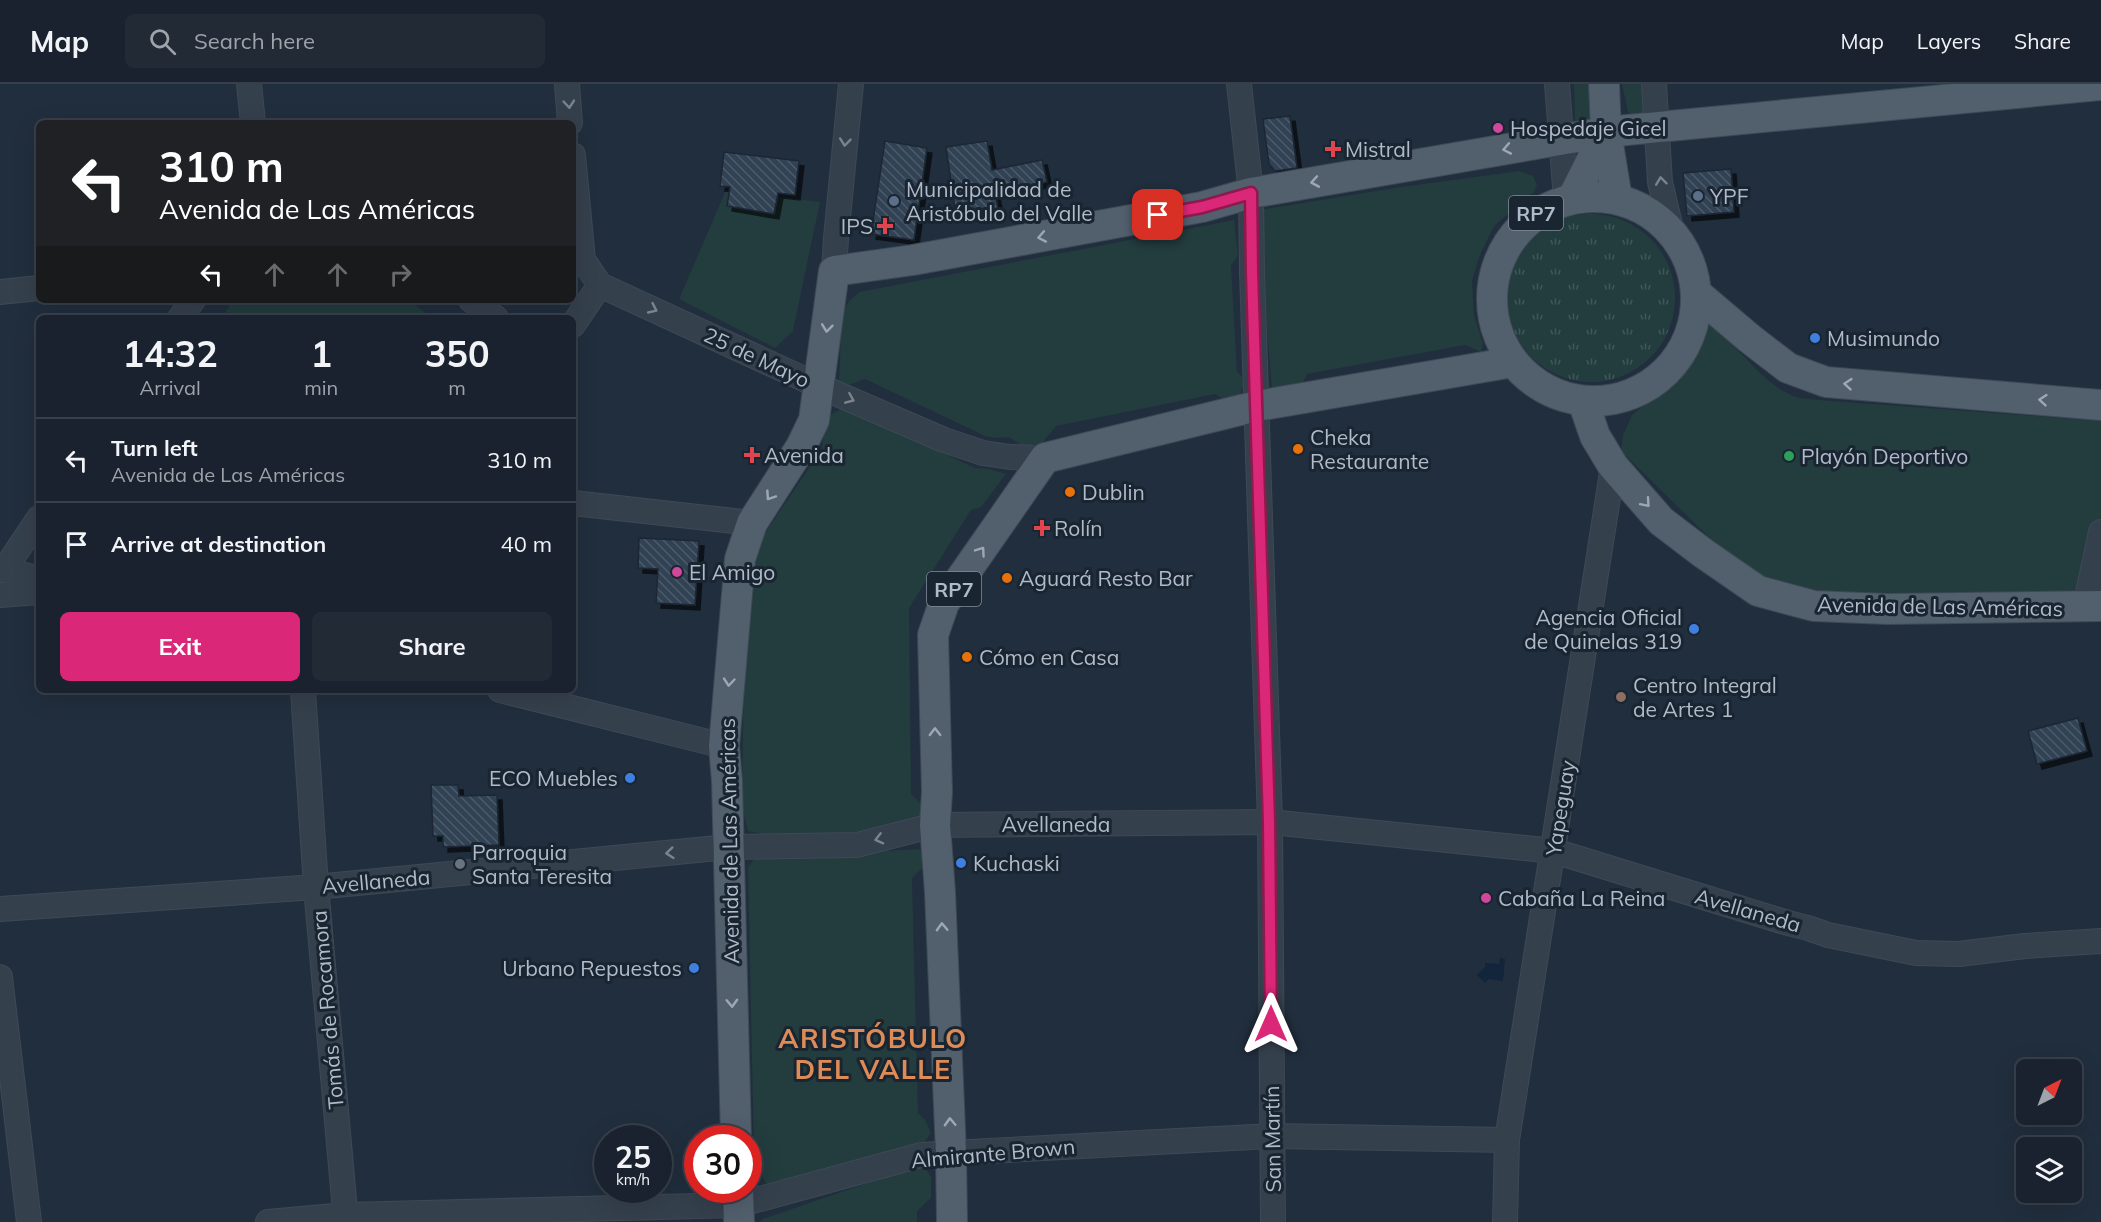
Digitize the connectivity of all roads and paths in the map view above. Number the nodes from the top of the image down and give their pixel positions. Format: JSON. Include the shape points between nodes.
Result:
{"nodes":[{"id":1,"x":249,"y":84,"type":"edge"},
{"id":2,"x":567,"y":84,"type":"edge"},
{"id":3,"x":851,"y":84,"type":"edge"},
{"id":4,"x":1239,"y":84,"type":"edge"},
{"id":5,"x":1557,"y":84,"type":"edge"},
{"id":6,"x":1604,"y":84,"type":"edge"},
{"id":7,"x":1654,"y":84,"type":"edge"},
{"id":8,"x":2101,"y":85,"type":"edge"},
{"id":9,"x":1970,"y":92,"type":"edge"},
{"id":10,"x":253,"y":120,"type":"edge"},
{"id":11,"x":570,"y":120,"type":"edge"},
{"id":12,"x":1658,"y":128,"type":"junction"},
{"id":13,"x":1606,"y":132,"type":"junction"},
{"id":14,"x":1561,"y":139,"type":"junction"},
{"id":15,"x":576,"y":190,"type":"edge"},
{"id":16,"x":1251,"y":193,"type":"junction"},
{"id":17,"x":1569,"y":199,"type":"junction"},
{"id":18,"x":1617,"y":199,"type":"junction"},
{"id":19,"x":1672,"y":233,"type":"junction"},
{"id":20,"x":834,"y":271,"type":"junction"},
{"id":21,"x":600,"y":285,"type":"junction"},
{"id":22,"x":36,"y":288,"type":"edge"},
{"id":23,"x":0,"y":292,"type":"edge"},
{"id":24,"x":1696,"y":293,"type":"junction"},
{"id":25,"x":475,"y":303,"type":"edge"},
{"id":26,"x":492,"y":315,"type":"edge"},
{"id":27,"x":576,"y":321,"type":"edge"},
{"id":28,"x":1513,"y":362,"type":"junction"},
{"id":29,"x":819,"y":386,"type":"junction"},
{"id":30,"x":1583,"y":401,"type":"junction"},
{"id":31,"x":2101,"y":405,"type":"edge"},
{"id":32,"x":1257,"y":406,"type":"junction"},
{"id":33,"x":1045,"y":458,"type":"junction"},
{"id":34,"x":1613,"y":466,"type":"junction"},
{"id":35,"x":576,"y":503,"type":"edge"},
{"id":36,"x":36,"y":522,"type":"edge"},
{"id":37,"x":752,"y":523,"type":"junction"},
{"id":38,"x":2101,"y":532,"type":"edge"},
{"id":39,"x":2,"y":569,"type":"edge"},
{"id":40,"x":36,"y":578,"type":"edge"},
{"id":41,"x":36,"y":592,"type":"edge"},
{"id":42,"x":0,"y":595,"type":"edge"},
{"id":43,"x":2093,"y":606,"type":"edge"},
{"id":44,"x":303,"y":693,"type":"edge"},
{"id":45,"x":512,"y":693,"type":"edge"},
{"id":46,"x":724,"y":746,"type":"junction"},
{"id":47,"x":1269,"y":822,"type":"junction"},
{"id":48,"x":935,"y":825,"type":"junction"},
{"id":49,"x":728,"y":847,"type":"junction"},
{"id":50,"x":1554,"y":851,"type":"junction"},
{"id":51,"x":316,"y":887,"type":"junction"},
{"id":52,"x":0,"y":909,"type":"edge"},
{"id":53,"x":2101,"y":941,"type":"edge"},
{"id":54,"x":0,"y":977,"type":"edge"},
{"id":55,"x":736,"y":1125,"type":"edge"},
{"id":56,"x":1272,"y":1136,"type":"junction"},
{"id":57,"x":1507,"y":1140,"type":"junction"},
{"id":58,"x":951,"y":1153,"type":"junction"},
{"id":59,"x":738,"y":1205,"type":"edge"},
{"id":60,"x":346,"y":1218,"type":"edge"},
{"id":61,"x":29,"y":1222,"type":"edge"},
{"id":62,"x":268,"y":1222,"type":"edge"},
{"id":63,"x":952,"y":1222,"type":"edge"},
{"id":64,"x":1273,"y":1222,"type":"edge"},
{"id":65,"x":1505,"y":1222,"type":"edge"}],
"edges":[{"from":1,"to":10,"type":"street"},
{"from":2,"to":11,"type":"street","one_way":true},
{"from":3,"to":20,"type":"street","one_way":true},
{"from":4,"to":16,"type":"street","name":"San Martín"},
{"from":5,"to":14,"type":"street"},
{"from":6,"to":13,"type":"main road","number":"RP7"},
{"from":7,"to":12,"type":"street"},
{"from":8,"to":9,"type":"main road"},
{"from":9,"to":12,"type":"main road"},
{"from":12,"to":13,"type":"main road"},
{"from":19,"to":12,"type":"street","one_way":true,"via":[[1660,182]]},
{"from":13,"to":14,"type":"main road"},
{"from":13,"to":17,"type":"main road","number":"RP7"},
{"from":13,"to":18,"type":"main road","number":"RP7"},
{"from":14,"to":16,"type":"main road","one_way":true},
{"from":14,"to":17,"type":"street"},
{"from":15,"to":21,"type":"street","name":"25 de Mayo","via":[[582,260]]},
{"from":16,"to":20,"type":"main road","one_way":true,"via":[[1144,218]]},
{"from":16,"to":32,"type":"street","name":"San Martín"},
{"from":17,"to":18,"type":"main road","number":"RP7"},
{"from":17,"to":28,"type":"main road","number":"RP7","via":[[1537,213],[1512,236],[1496,266],[1491,299],[1497,333]]},
{"from":18,"to":19,"type":"main road","number":"RP7","via":[[1647,211]]},
{"from":19,"to":24,"type":"main road","number":"RP7","via":[[1689,261]]},
{"from":20,"to":29,"type":"main road","name":"Avenida de Las Américas","one_way":true},
{"from":21,"to":27,"type":"street"},
{"from":21,"to":29,"type":"street","name":"25 de Mayo","one_way":true},
{"from":22,"to":23,"type":"street"},
{"from":24,"to":30,"type":"main road","number":"RP7","via":[[1692,328],[1677,360],[1651,384],[1619,399]]},
{"from":31,"to":24,"type":"main road","one_way":true,"via":[[1826,382],[1788,368]]},
{"from":25,"to":26,"type":"street"},
{"from":28,"to":30,"type":"main road","number":"RP7","via":[[1541,386]]},
{"from":28,"to":32,"type":"main road"},
{"from":29,"to":33,"type":"street","name":"25 de Mayo","one_way":true,"via":[[967,449],[1010,457]]},
{"from":29,"to":37,"type":"main road","name":"Avenida de Las Américas","one_way":true,"via":[[814,420],[801,447]]},
{"from":30,"to":34,"type":"main road","name":"Avenida de Las Américas","via":[[1595,436]]},
{"from":32,"to":33,"type":"main road"},
{"from":32,"to":47,"type":"street","name":"San Martín"},
{"from":48,"to":33,"type":"main road","number":"RP7","one_way":true,"via":[[933,635],[944,603]]},
{"from":34,"to":43,"type":"main road","name":"Avenida de Las Américas","one_way":true,"via":[[1661,521],[1758,591],[1814,606],[1887,609]]},
{"from":34,"to":50,"type":"street","name":"Yapeguay"},
{"from":35,"to":37,"type":"street"},
{"from":36,"to":39,"type":"street"},
{"from":37,"to":46,"type":"main road","name":"Avenida de Las Américas","one_way":true,"via":[[740,559]]},
{"from":38,"to":43,"type":"street"},
{"from":39,"to":40,"type":"street"},
{"from":41,"to":42,"type":"street"},
{"from":44,"to":51,"type":"street","name":"Tomás de Rocamora"},
{"from":45,"to":46,"type":"street"},
{"from":46,"to":49,"type":"main road","name":"Avenida de Las Américas"},
{"from":47,"to":48,"type":"street","name":"Avellaneda"},
{"from":47,"to":50,"type":"street","name":"Avellaneda"},
{"from":47,"to":56,"type":"street","name":"San Martín"},
{"from":48,"to":49,"type":"street","name":"Avellaneda","one_way":true,"via":[[856,845]]},
{"from":58,"to":48,"type":"main road","number":"RP7","one_way":true},
{"from":49,"to":51,"type":"street","name":"Avellaneda","one_way":true},
{"from":49,"to":55,"type":"main road","name":"Avenida de Las Américas","one_way":true},
{"from":50,"to":53,"type":"street","name":"Avellaneda","via":[[1828,935],[1916,953],[1959,954]]},
{"from":50,"to":57,"type":"street","name":"Yapeguay"},
{"from":51,"to":52,"type":"street","name":"Avellaneda"},
{"from":51,"to":60,"type":"street","name":"Tomás de Rocamora"},
{"from":54,"to":61,"type":"street"},
{"from":56,"to":57,"type":"street","name":"Almirante Brown"},
{"from":56,"to":58,"type":"street","name":"Almirante Brown"},
{"from":56,"to":64,"type":"street","name":"San Martín"},
{"from":57,"to":65,"type":"street","name":"Yapeguay"},
{"from":58,"to":59,"type":"street","name":"Almirante Brown","via":[[921,1155]]},
{"from":58,"to":63,"type":"main road","number":"RP7"},
{"from":59,"to":60,"type":"street","name":"Almirante Brown"},
{"from":60,"to":62,"type":"street","name":"Almirante Brown"}]}
